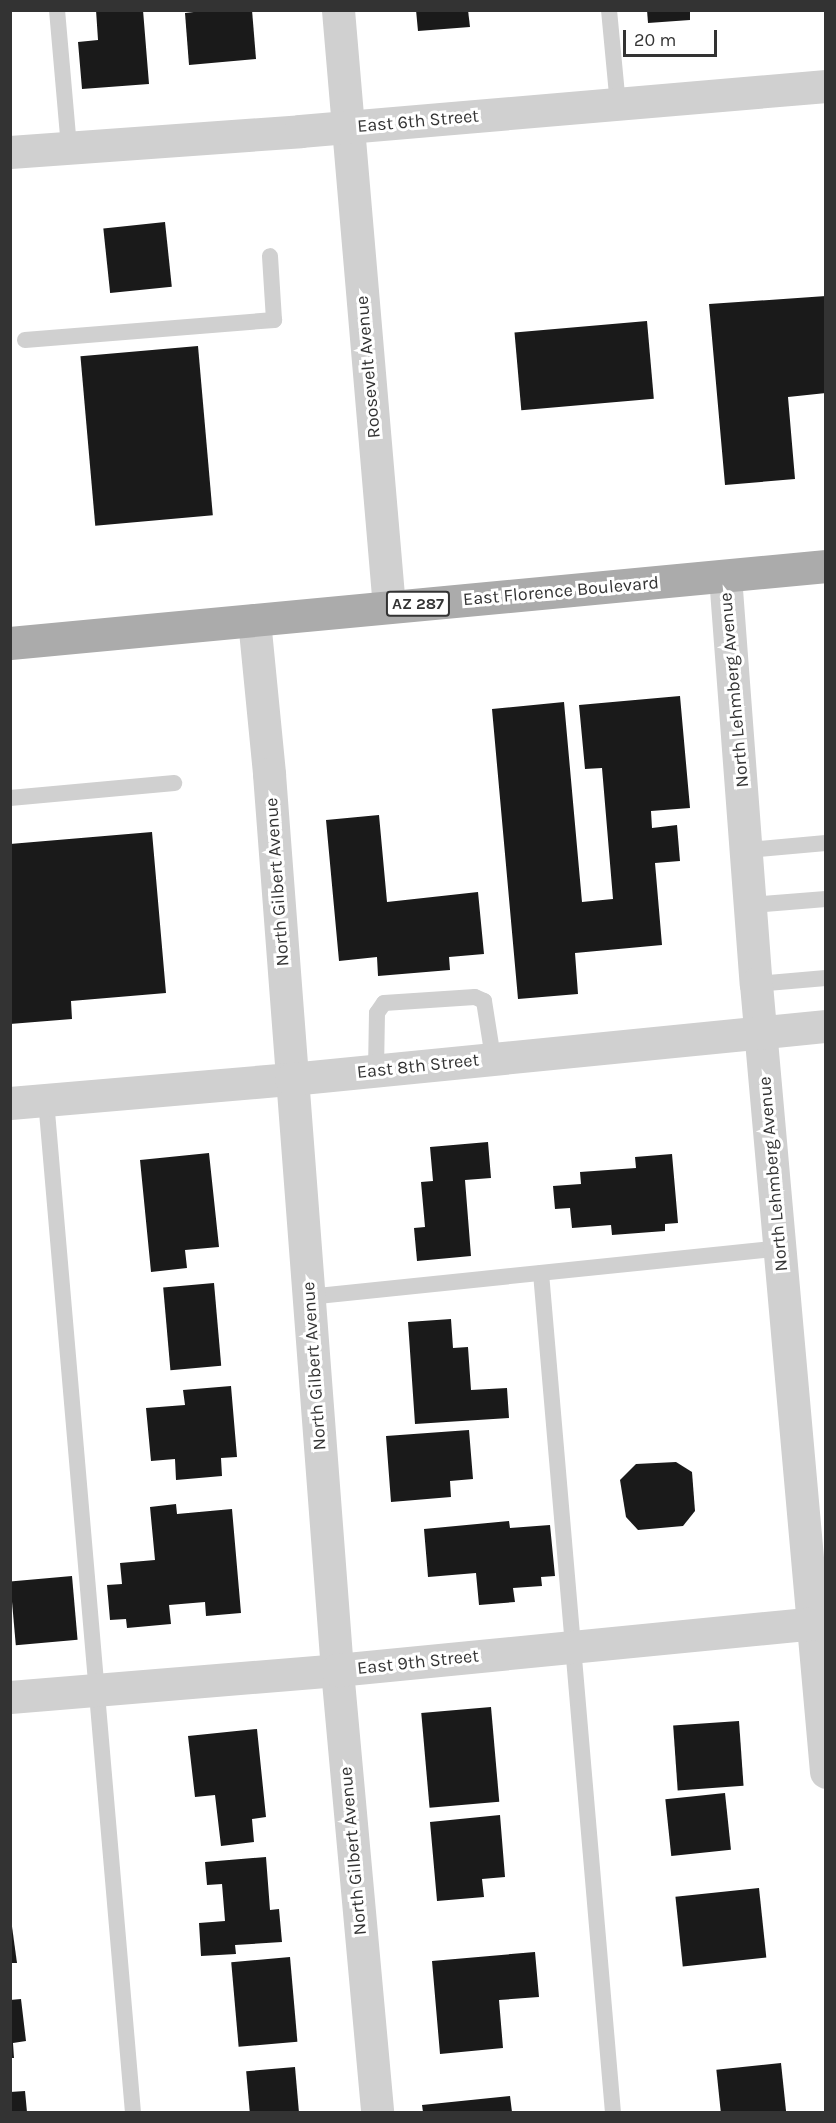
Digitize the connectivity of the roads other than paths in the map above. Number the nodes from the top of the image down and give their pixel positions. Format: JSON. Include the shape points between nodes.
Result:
{"nodes":[{"id":1,"x":57,"y":10,"type":"edge"},
{"id":2,"x":338,"y":10,"type":"edge"},
{"id":3,"x":609,"y":10,"type":"edge"},
{"id":4,"x":825,"y":86,"type":"edge"},
{"id":5,"x":618,"y":105,"type":"junction"},
{"id":6,"x":348,"y":127,"type":"junction"},
{"id":7,"x":69,"y":147,"type":"junction"},
{"id":8,"x":10,"y":152,"type":"edge"},
{"id":9,"x":270,"y":256,"type":"dead end"},
{"id":10,"x":25,"y":340,"type":"dead end"},
{"id":11,"x":825,"y":566,"type":"edge"},
{"id":12,"x":724,"y":576,"type":"junction"},
{"id":13,"x":389,"y":607,"type":"junction"},
{"id":14,"x":254,"y":620,"type":"junction"},
{"id":15,"x":10,"y":643,"type":"edge"},
{"id":16,"x":174,"y":783,"type":"dead end"},
{"id":17,"x":10,"y":798,"type":"edge"},
{"id":18,"x":825,"y":843,"type":"edge"},
{"id":19,"x":747,"y":850,"type":"junction"},
{"id":20,"x":825,"y":899,"type":"edge"},
{"id":21,"x":752,"y":905,"type":"junction"},
{"id":22,"x":825,"y":978,"type":"edge"},
{"id":23,"x":756,"y":984,"type":"junction"},
{"id":24,"x":825,"y":1026,"type":"edge"},
{"id":25,"x":760,"y":1031,"type":"junction"},
{"id":26,"x":493,"y":1058,"type":"junction"},
{"id":27,"x":376,"y":1070,"type":"junction"},
{"id":28,"x":291,"y":1079,"type":"junction"},
{"id":29,"x":46,"y":1100,"type":"junction"},
{"id":30,"x":10,"y":1103,"type":"edge"},
{"id":31,"x":780,"y":1248,"type":"junction"},
{"id":32,"x":541,"y":1273,"type":"junction"},
{"id":33,"x":308,"y":1297,"type":"junction"},
{"id":34,"x":819,"y":1622,"type":"edge"},
{"id":35,"x":573,"y":1647,"type":"junction"},
{"id":36,"x":337,"y":1670,"type":"junction"},
{"id":37,"x":96,"y":1690,"type":"junction"},
{"id":38,"x":10,"y":1697,"type":"edge"},
{"id":39,"x":825,"y":1772,"type":"edge"},
{"id":40,"x":133,"y":2112,"type":"edge"},
{"id":41,"x":377,"y":2112,"type":"edge"},
{"id":42,"x":613,"y":2112,"type":"edge"}],
"edges":[{"from":1,"to":7,"type":"lane"},
{"from":2,"to":6,"type":"street","name":"Roosevelt Avenue"},
{"from":3,"to":5,"type":"lane"},
{"from":4,"to":5,"type":"street","name":"East 6th Street"},
{"from":5,"to":6,"type":"street","name":"East 6th Street"},
{"from":6,"to":7,"type":"street","name":"East 6th Street"},
{"from":6,"to":13,"type":"street","name":"Roosevelt Avenue"},
{"from":7,"to":8,"type":"street","name":"East 6th Street"},
{"from":9,"to":10,"type":"lane","via":[[274,320]]},
{"from":11,"to":12,"type":"main road","name":"East Florence Boulevard","number":"AZ 287"},
{"from":12,"to":13,"type":"main road","name":"East Florence Boulevard","number":"AZ 287"},
{"from":12,"to":19,"type":"street","name":"North Lehmberg Avenue"},
{"from":13,"to":14,"type":"main road","name":"East Florence Boulevard","number":"AZ 287"},
{"from":14,"to":15,"type":"main road","name":"East Florence Boulevard","number":"AZ 287"},
{"from":14,"to":28,"type":"street","name":"North Gilbert Avenue"},
{"from":16,"to":17,"type":"lane"},
{"from":18,"to":19,"type":"lane"},
{"from":19,"to":21,"type":"street","name":"North Lehmberg Avenue"},
{"from":20,"to":21,"type":"lane"},
{"from":21,"to":23,"type":"street","name":"North Lehmberg Avenue"},
{"from":22,"to":23,"type":"lane"},
{"from":23,"to":25,"type":"street","name":"North Lehmberg Avenue"},
{"from":24,"to":25,"type":"street","name":"East 8th Street"},
{"from":25,"to":26,"type":"street","name":"East 8th Street"},
{"from":25,"to":31,"type":"street","name":"North Lehmberg Avenue"},
{"from":26,"to":27,"type":"street","name":"East 8th Street"},
{"from":26,"to":27,"type":"lane","via":[[484,1001],[475,997],[384,1003],[377,1013]]},
{"from":27,"to":28,"type":"street","name":"East 8th Street"},
{"from":28,"to":29,"type":"street","name":"East 8th Street"},
{"from":28,"to":33,"type":"street","name":"North Gilbert Avenue"},
{"from":29,"to":30,"type":"street","name":"East 8th Street"},
{"from":29,"to":37,"type":"lane"},
{"from":31,"to":32,"type":"lane"},
{"from":31,"to":34,"type":"street","name":"North Lehmberg Avenue"},
{"from":32,"to":33,"type":"lane"},
{"from":32,"to":35,"type":"lane"},
{"from":33,"to":36,"type":"street","name":"North Gilbert Avenue"},
{"from":34,"to":35,"type":"street","name":"East 9th Street"},
{"from":34,"to":39,"type":"street","name":"North Lehmberg Avenue"},
{"from":35,"to":36,"type":"street","name":"East 9th Street"},
{"from":35,"to":42,"type":"lane"},
{"from":36,"to":37,"type":"street","name":"East 9th Street"},
{"from":36,"to":41,"type":"street","name":"North Gilbert Avenue"},
{"from":37,"to":38,"type":"street","name":"East 9th Street"},
{"from":37,"to":40,"type":"lane"}]}
